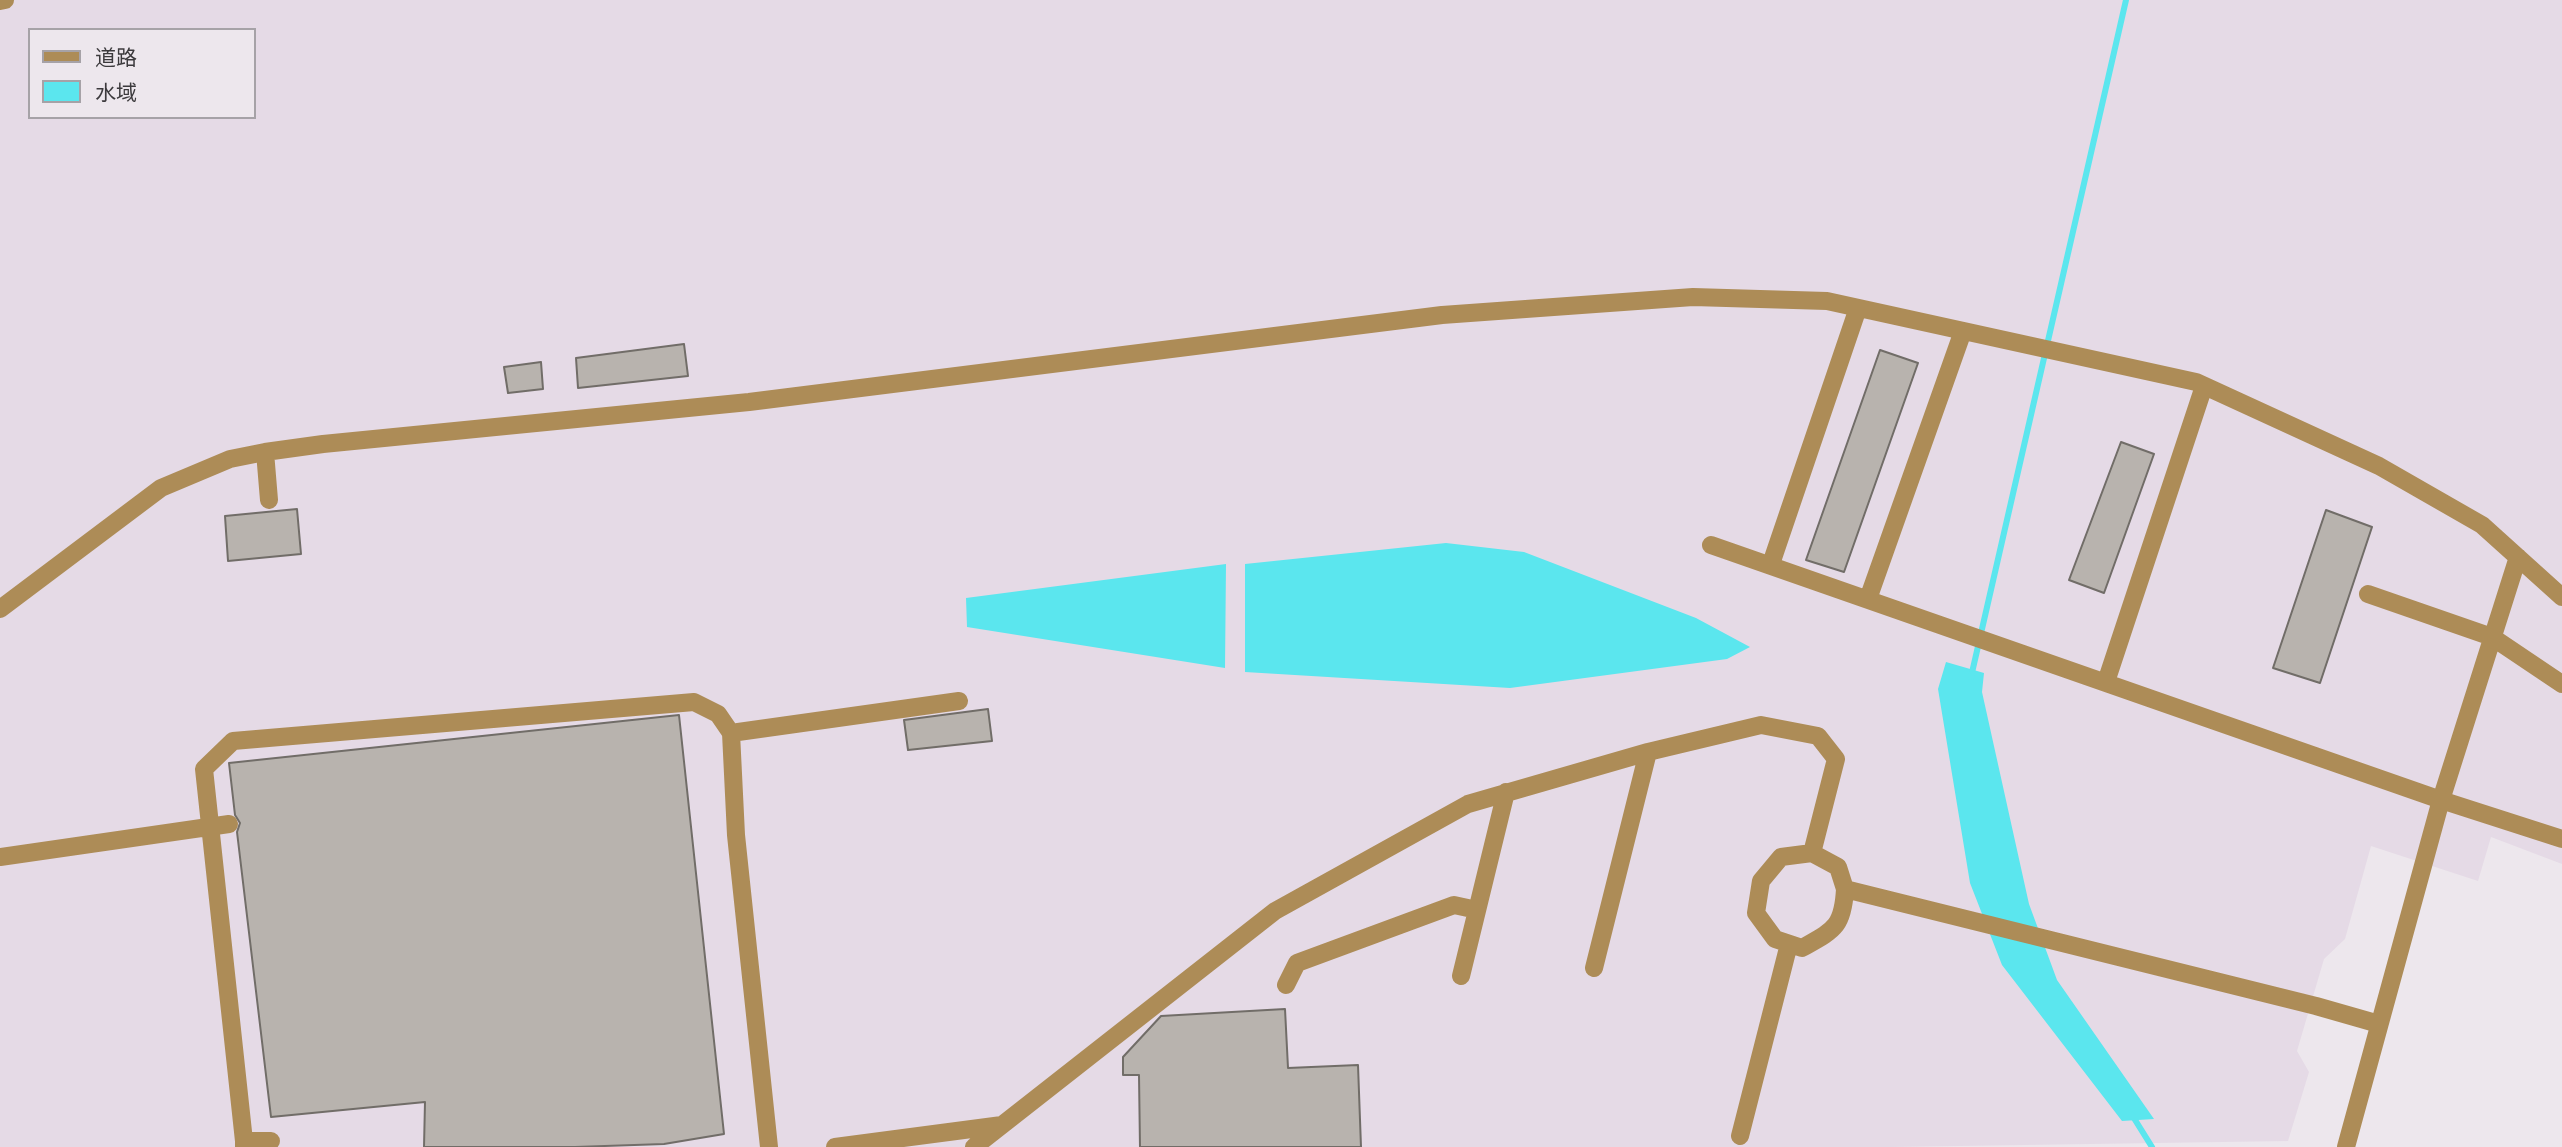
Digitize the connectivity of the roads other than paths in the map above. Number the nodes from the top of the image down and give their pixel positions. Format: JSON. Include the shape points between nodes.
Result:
{"nodes":[{"id":1,"x":1858,"y":308,"type":"junction"},
{"id":2,"x":1963,"y":331,"type":"junction"},
{"id":3,"x":2204,"y":386,"type":"junction"},
{"id":4,"x":264,"y":452,"type":"junction"},
{"id":5,"x":269,"y":500,"type":"dead end"},
{"id":6,"x":1711,"y":545,"type":"dead end"},
{"id":7,"x":2518,"y":557,"type":"junction"},
{"id":8,"x":1773,"y":558,"type":"dead end"},
{"id":9,"x":2368,"y":594,"type":"dead end"},
{"id":10,"x":2562,"y":597,"type":"edge"},
{"id":11,"x":1868,"y":599,"type":"junction"},
{"id":12,"x":0,"y":609,"type":"edge"},
{"id":13,"x":2492,"y":637,"type":"junction"},
{"id":14,"x":2106,"y":682,"type":"junction"},
{"id":15,"x":2562,"y":684,"type":"edge"},
{"id":16,"x":959,"y":701,"type":"dead end"},
{"id":17,"x":731,"y":733,"type":"junction"},
{"id":18,"x":1648,"y":752,"type":"junction"},
{"id":19,"x":1506,"y":792,"type":"junction"},
{"id":20,"x":2441,"y":800,"type":"junction"},
{"id":21,"x":229,"y":824,"type":"dead end"},
{"id":22,"x":210,"y":825,"type":"junction"},
{"id":23,"x":2562,"y":839,"type":"edge"},
{"id":24,"x":1812,"y":853,"type":"junction"},
{"id":25,"x":0,"y":857,"type":"edge"},
{"id":26,"x":1845,"y":889,"type":"junction"},
{"id":27,"x":1477,"y":910,"type":"junction"},
{"id":28,"x":1789,"y":944,"type":"junction"},
{"id":29,"x":1594,"y":968,"type":"dead end"},
{"id":30,"x":1461,"y":976,"type":"dead end"},
{"id":31,"x":1286,"y":985,"type":"dead end"},
{"id":32,"x":2379,"y":1024,"type":"junction"},
{"id":33,"x":1002,"y":1125,"type":"junction"},
{"id":34,"x":1740,"y":1136,"type":"dead end"},
{"id":35,"x":271,"y":1141,"type":"dead end"},
{"id":36,"x":244,"y":1144,"type":"edge"},
{"id":37,"x":769,"y":1147,"type":"edge"},
{"id":38,"x":835,"y":1147,"type":"edge"},
{"id":39,"x":975,"y":1147,"type":"edge"},
{"id":40,"x":2346,"y":1147,"type":"edge"}],
"edges":[{"from":1,"to":2,"type":"street"},
{"from":1,"to":4,"type":"street","via":[[1827,301],[1693,297],[1442,315],[749,402]]},
{"from":1,"to":8,"type":"street"},
{"from":2,"to":3,"type":"street"},
{"from":2,"to":11,"type":"street"},
{"from":3,"to":7,"type":"street","via":[[2379,466],[2482,525]]},
{"from":3,"to":14,"type":"street"},
{"from":4,"to":5,"type":"street"},
{"from":4,"to":12,"type":"street","via":[[230,459],[161,488]]},
{"from":6,"to":11,"type":"street"},
{"from":7,"to":10,"type":"street"},
{"from":7,"to":13,"type":"street"},
{"from":9,"to":13,"type":"street"},
{"from":11,"to":14,"type":"street"},
{"from":13,"to":15,"type":"street"},
{"from":13,"to":20,"type":"street"},
{"from":14,"to":20,"type":"street"},
{"from":16,"to":17,"type":"street"},
{"from":17,"to":22,"type":"street","via":[[718,714],[694,702],[233,741],[204,769]]},
{"from":17,"to":37,"type":"street","via":[[736,835]]},
{"from":18,"to":19,"type":"street"},
{"from":18,"to":24,"type":"street","via":[[1761,725],[1818,736],[1836,759]]},
{"from":18,"to":29,"type":"street"},
{"from":19,"to":27,"type":"street"},
{"from":19,"to":33,"type":"street","via":[[1468,803],[1275,911]]},
{"from":20,"to":23,"type":"street"},
{"from":20,"to":32,"type":"street"},
{"from":21,"to":22,"type":"street"},
{"from":22,"to":25,"type":"street"},
{"from":22,"to":36,"type":"street"},
{"from":24,"to":26,"type":"street","via":[[1838,867]]},
{"from":24,"to":28,"type":"street","via":[[1781,857],[1761,881],[1756,913],[1775,940]]},
{"from":26,"to":28,"type":"street","via":[[1843,915],[1829,933],[1802,948]]},
{"from":26,"to":32,"type":"street"},
{"from":27,"to":30,"type":"street"},
{"from":27,"to":31,"type":"street","via":[[1454,905],[1297,963]]},
{"from":28,"to":34,"type":"street"},
{"from":32,"to":40,"type":"street"},
{"from":33,"to":38,"type":"street"},
{"from":33,"to":39,"type":"street"},
{"from":35,"to":36,"type":"street"}]}
